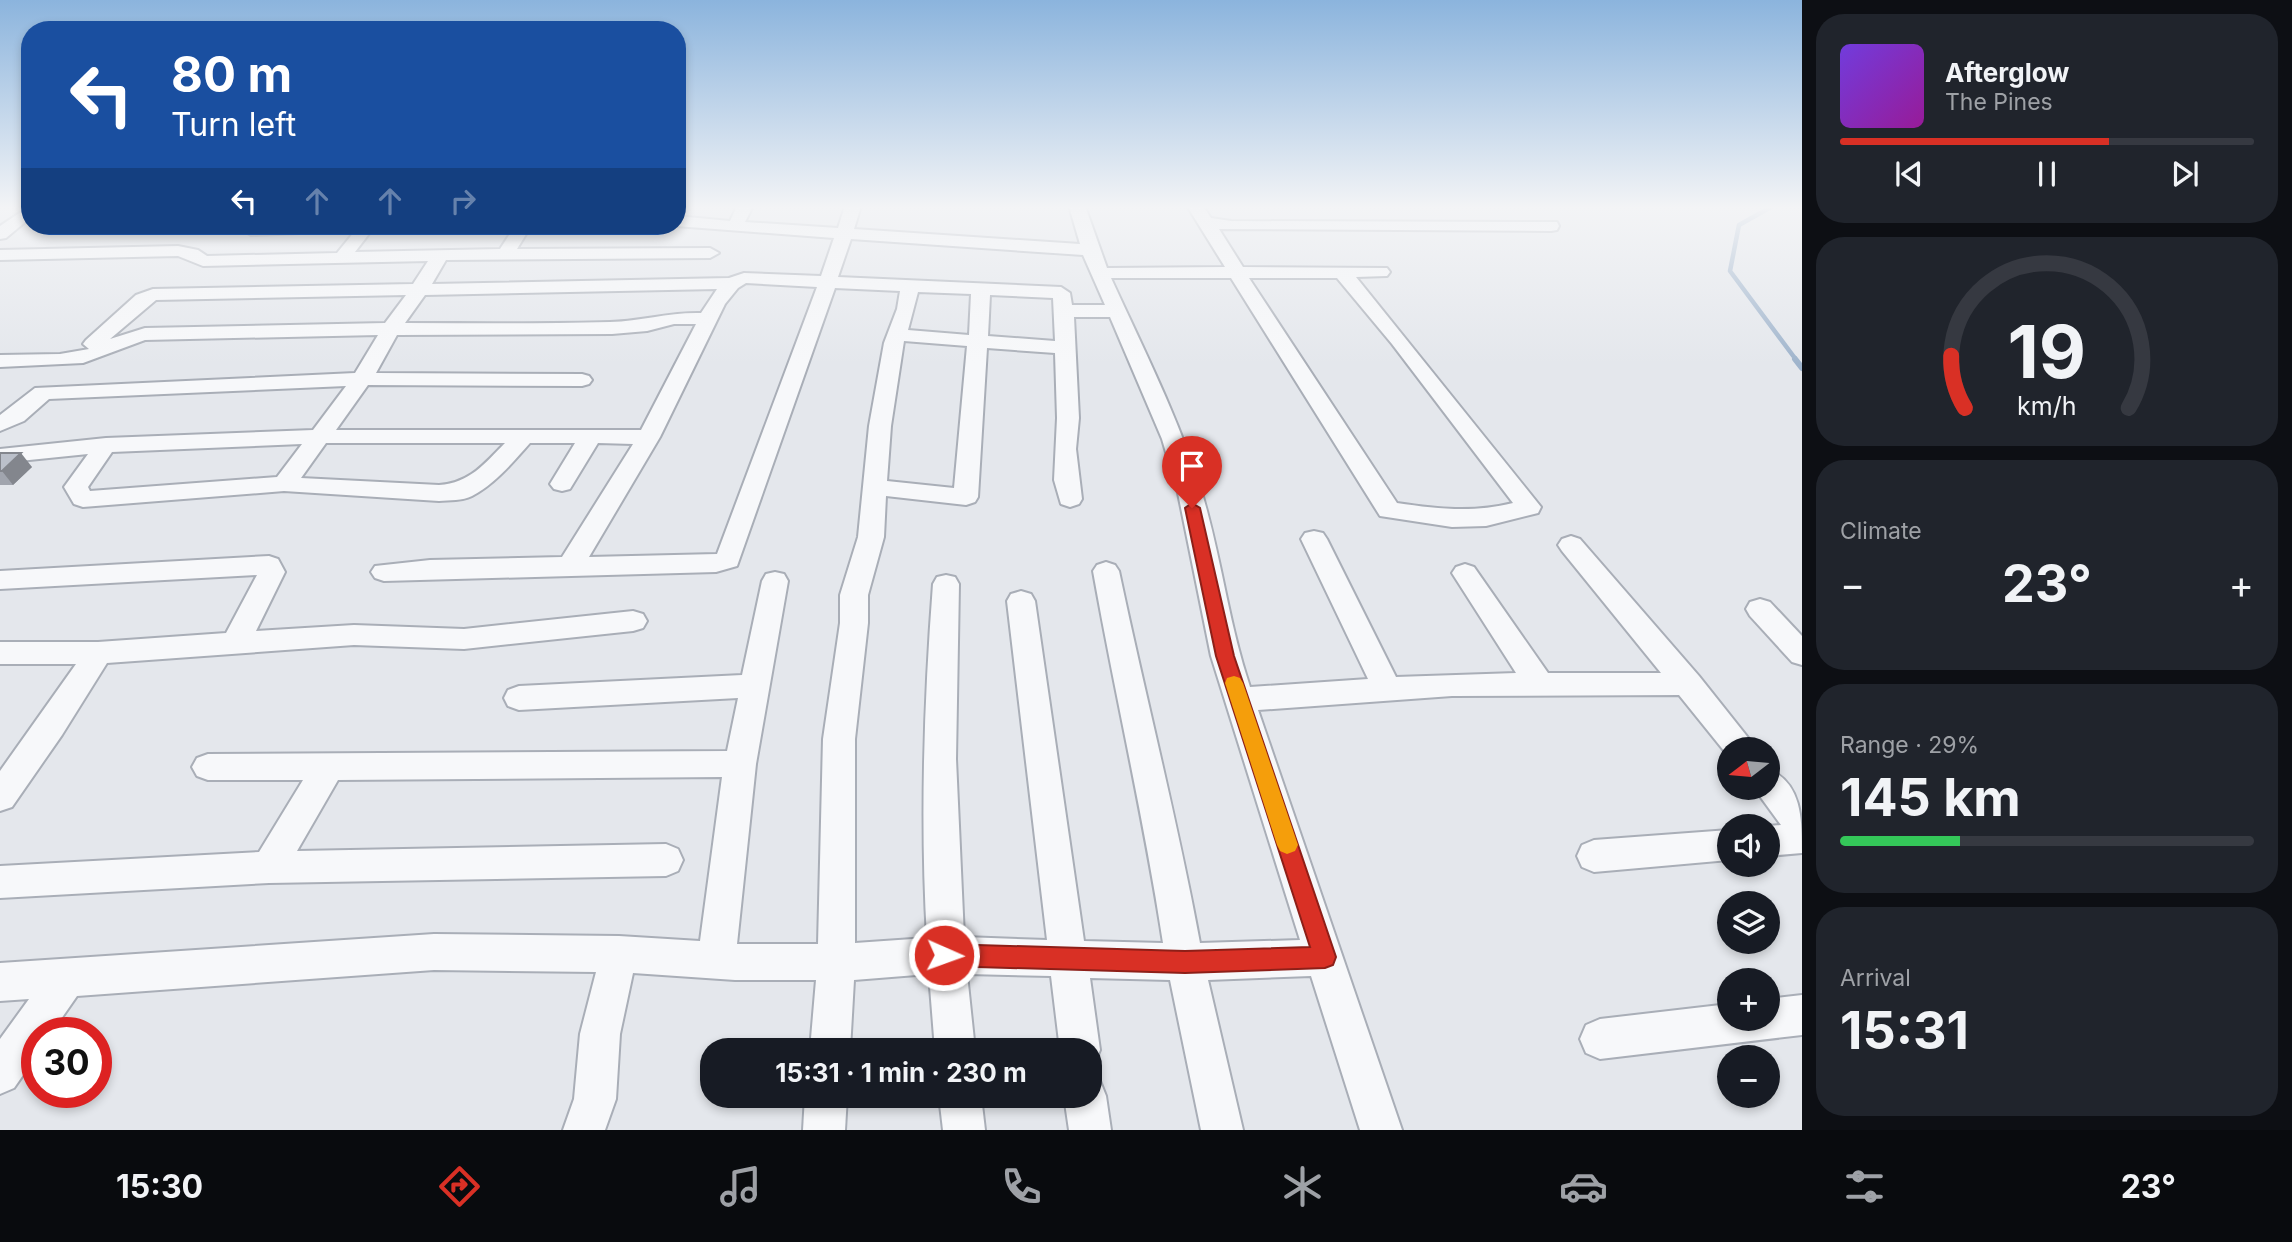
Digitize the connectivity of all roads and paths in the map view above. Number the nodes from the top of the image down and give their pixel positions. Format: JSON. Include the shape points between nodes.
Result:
{"nodes":[{"id":1,"x":199,"y":259,"type":"edge"},
{"id":2,"x":308,"y":259,"type":"edge"},
{"id":3,"x":438,"y":259,"type":"edge"},
{"id":4,"x":835,"y":259,"type":"edge"},
{"id":5,"x":1066,"y":259,"type":"edge"},
{"id":6,"x":1094,"y":259,"type":"edge"},
{"id":7,"x":1229,"y":259,"type":"edge"},
{"id":8,"x":1095,"y":262,"type":"junction"},
{"id":9,"x":1381,"y":272,"type":"dead end"},
{"id":10,"x":1238,"y":273,"type":"junction"},
{"id":11,"x":1343,"y":273,"type":"junction"},
{"id":12,"x":742,"y":274,"type":"junction"},
{"id":13,"x":827,"y":279,"type":"junction"},
{"id":14,"x":910,"y":284,"type":"junction"},
{"id":15,"x":980,"y":288,"type":"junction"},
{"id":16,"x":418,"y":291,"type":"junction"},
{"id":17,"x":1065,"y":311,"type":"junction"},
{"id":18,"x":1116,"y":311,"type":"junction"},
{"id":19,"x":707,"y":319,"type":"junction"},
{"id":20,"x":391,"y":329,"type":"junction"},
{"id":21,"x":897,"y":335,"type":"junction"},
{"id":22,"x":976,"y":342,"type":"junction"},
{"id":23,"x":1065,"y":348,"type":"junction"},
{"id":24,"x":80,"y":357,"type":"junction"},
{"id":25,"x":0,"y":361,"type":"edge"},
{"id":26,"x":362,"y":379,"type":"junction"},
{"id":27,"x":582,"y":380,"type":"dead end"},
{"id":28,"x":0,"y":424,"type":"edge"},
{"id":29,"x":524,"y":436,"type":"junction"},
{"id":30,"x":590,"y":437,"type":"junction"},
{"id":31,"x":649,"y":437,"type":"junction"},
{"id":32,"x":318,"y":438,"type":"junction"},
{"id":33,"x":106,"y":444,"type":"junction"},
{"id":34,"x":0,"y":456,"type":"edge"},
{"id":35,"x":284,"y":484,"type":"junction"},
{"id":36,"x":562,"y":484,"type":"dead end"},
{"id":37,"x":875,"y":487,"type":"junction"},
{"id":38,"x":1070,"y":499,"type":"dead end"},
{"id":39,"x":1314,"y":539,"type":"dead end"},
{"id":40,"x":1571,"y":544,"type":"dead end"},
{"id":41,"x":570,"y":565,"type":"junction"},
{"id":42,"x":1107,"y":571,"type":"dead end"},
{"id":43,"x":384,"y":572,"type":"dead end"},
{"id":44,"x":1465,"y":573,"type":"dead end"},
{"id":45,"x":0,"y":580,"type":"edge"},
{"id":46,"x":775,"y":581,"type":"dead end"},
{"id":47,"x":946,"y":584,"type":"dead end"},
{"id":48,"x":1021,"y":601,"type":"dead end"},
{"id":49,"x":1760,"y":609,"type":"dead end"},
{"id":50,"x":633,"y":621,"type":"dead end"},
{"id":51,"x":235,"y":644,"type":"junction"},
{"id":52,"x":0,"y":653,"type":"edge"},
{"id":53,"x":98,"y":653,"type":"junction"},
{"id":54,"x":1802,"y":654,"type":"edge"},
{"id":55,"x":1539,"y":684,"type":"junction"},
{"id":56,"x":1689,"y":684,"type":"junction"},
{"id":57,"x":753,"y":686,"type":"junction"},
{"id":58,"x":1387,"y":688,"type":"junction"},
{"id":59,"x":519,"y":698,"type":"dead end"},
{"id":60,"x":1239,"y":699,"type":"junction"},
{"id":61,"x":1731,"y":737,"type":"edge"},
{"id":62,"x":740,"y":764,"type":"junction"},
{"id":63,"x":328,"y":766,"type":"junction"},
{"id":64,"x":208,"y":767,"type":"dead end"},
{"id":65,"x":0,"y":797,"type":"edge"},
{"id":66,"x":1780,"y":798,"type":"edge"},
{"id":67,"x":1802,"y":826,"type":"edge"},
{"id":68,"x":1802,"y":838,"type":"edge"},
{"id":69,"x":1780,"y":840,"type":"edge"},
{"id":70,"x":1717,"y":846,"type":"edge"},
{"id":71,"x":1594,"y":856,"type":"dead end"},
{"id":72,"x":666,"y":860,"type":"dead end"},
{"id":73,"x":269,"y":867,"type":"junction"},
{"id":74,"x":0,"y":883,"type":"edge"},
{"id":75,"x":619,"y":954,"type":"junction"},
{"id":76,"x":944,"y":955,"type":"junction"},
{"id":77,"x":1325,"y":957,"type":"junction"},
{"id":78,"x":1069,"y":958,"type":"junction"},
{"id":79,"x":716,"y":961,"type":"junction"},
{"id":80,"x":836,"y":962,"type":"junction"},
{"id":81,"x":1185,"y":962,"type":"junction"},
{"id":82,"x":67,"y":977,"type":"junction"},
{"id":83,"x":0,"y":982,"type":"edge"},
{"id":84,"x":1802,"y":1015,"type":"edge"},
{"id":85,"x":831,"y":1038,"type":"edge"},
{"id":86,"x":954,"y":1038,"type":"edge"},
{"id":87,"x":1079,"y":1038,"type":"edge"},
{"id":88,"x":1600,"y":1039,"type":"dead end"},
{"id":89,"x":0,"y":1074,"type":"edge"},
{"id":90,"x":825,"y":1108,"type":"edge"},
{"id":91,"x":961,"y":1108,"type":"edge"},
{"id":92,"x":1087,"y":1108,"type":"edge"},
{"id":93,"x":584,"y":1130,"type":"edge"},
{"id":94,"x":824,"y":1130,"type":"edge"},
{"id":95,"x":964,"y":1130,"type":"edge"},
{"id":96,"x":1090,"y":1130,"type":"edge"},
{"id":97,"x":1222,"y":1130,"type":"edge"},
{"id":98,"x":1381,"y":1130,"type":"edge"}],
"edges":[{"from":1,"to":2,"type":"street"},
{"from":3,"to":16,"type":"street"},
{"from":4,"to":13,"type":"street"},
{"from":5,"to":8,"type":"street"},
{"from":6,"to":8,"type":"street"},
{"from":7,"to":10,"type":"street"},
{"from":8,"to":10,"type":"street"},
{"from":8,"to":18,"type":"street"},
{"from":9,"to":11,"type":"street"},
{"from":10,"to":11,"type":"street"},
{"from":10,"to":11,"type":"street","via":[[1389,510],[1452,519],[1486,518],[1529,507]]},
{"from":12,"to":13,"type":"street"},
{"from":12,"to":16,"type":"street"},
{"from":12,"to":19,"type":"street"},
{"from":13,"to":14,"type":"street"},
{"from":13,"to":41,"type":"street","via":[[728,560]]},
{"from":14,"to":15,"type":"street"},
{"from":14,"to":21,"type":"street"},
{"from":15,"to":17,"type":"street","via":[[1061,293]]},
{"from":15,"to":22,"type":"street"},
{"from":16,"to":20,"type":"street"},
{"from":16,"to":24,"type":"street","via":[[153,295],[142,299]]},
{"from":17,"to":18,"type":"street"},
{"from":17,"to":23,"type":"street"},
{"from":18,"to":60,"type":"street","via":[[1173,439]]},
{"from":19,"to":20,"type":"street","via":[[674,318],[612,328]]},
{"from":19,"to":31,"type":"street"},
{"from":20,"to":24,"type":"street","via":[[145,334]]},
{"from":20,"to":26,"type":"street"},
{"from":21,"to":22,"type":"street"},
{"from":21,"to":37,"type":"street","via":[[880,426]]},
{"from":22,"to":23,"type":"street"},
{"from":22,"to":37,"type":"street","via":[[966,497]]},
{"from":23,"to":38,"type":"street"},
{"from":24,"to":25,"type":"street"},
{"from":26,"to":27,"type":"street"},
{"from":26,"to":28,"type":"street","via":[[43,393]]},
{"from":26,"to":32,"type":"street"},
{"from":29,"to":30,"type":"street"},
{"from":29,"to":32,"type":"street"},
{"from":29,"to":35,"type":"street","via":[[463,491]]},
{"from":30,"to":31,"type":"street"},
{"from":30,"to":36,"type":"street"},
{"from":31,"to":41,"type":"street"},
{"from":32,"to":33,"type":"street"},
{"from":32,"to":35,"type":"street"},
{"from":33,"to":34,"type":"street"},
{"from":33,"to":35,"type":"street","via":[[76,487],[83,499]]},
{"from":37,"to":80,"type":"street","via":[[871,537],[853,595],[854,622],[839,739]]},
{"from":39,"to":58,"type":"street"},
{"from":40,"to":56,"type":"street"},
{"from":41,"to":43,"type":"street"},
{"from":42,"to":81,"type":"street","via":[[1164,838]]},
{"from":44,"to":55,"type":"street"},
{"from":45,"to":51,"type":"street","via":[[269,565],[272,572]]},
{"from":46,"to":57,"type":"street"},
{"from":47,"to":76,"type":"street","via":[[940,678]]},
{"from":48,"to":78,"type":"street"},
{"from":49,"to":54,"type":"street"},
{"from":50,"to":51,"type":"street","via":[[464,639],[354,635]]},
{"from":51,"to":53,"type":"street"},
{"from":52,"to":53,"type":"street"},
{"from":53,"to":65,"type":"street"},
{"from":55,"to":56,"type":"street"},
{"from":55,"to":58,"type":"street"},
{"from":56,"to":61,"type":"street"},
{"from":57,"to":59,"type":"street"},
{"from":57,"to":62,"type":"street"},
{"from":58,"to":60,"type":"street"},
{"from":60,"to":77,"type":"street"},
{"from":62,"to":63,"type":"street"},
{"from":62,"to":79,"type":"street"},
{"from":63,"to":64,"type":"street"},
{"from":63,"to":73,"type":"street"},
{"from":66,"to":67,"type":"street"},
{"from":68,"to":69,"type":"street"},
{"from":70,"to":71,"type":"street"},
{"from":72,"to":73,"type":"street"},
{"from":73,"to":74,"type":"street"},
{"from":75,"to":79,"type":"street"},
{"from":75,"to":82,"type":"street","via":[[434,953]]},
{"from":75,"to":93,"type":"street","via":[[600,1034],[594,1099]]},
{"from":76,"to":78,"type":"street"},
{"from":76,"to":80,"type":"street"},
{"from":76,"to":86,"type":"street"},
{"from":77,"to":81,"type":"street"},
{"from":77,"to":98,"type":"street"},
{"from":78,"to":81,"type":"street"},
{"from":78,"to":87,"type":"street"},
{"from":79,"to":80,"type":"street"},
{"from":80,"to":85,"type":"street"},
{"from":81,"to":97,"type":"street"},
{"from":82,"to":83,"type":"street"},
{"from":82,"to":89,"type":"street"},
{"from":84,"to":88,"type":"street"},
{"from":90,"to":94,"type":"street"},
{"from":91,"to":95,"type":"street"},
{"from":92,"to":96,"type":"street"}]}
